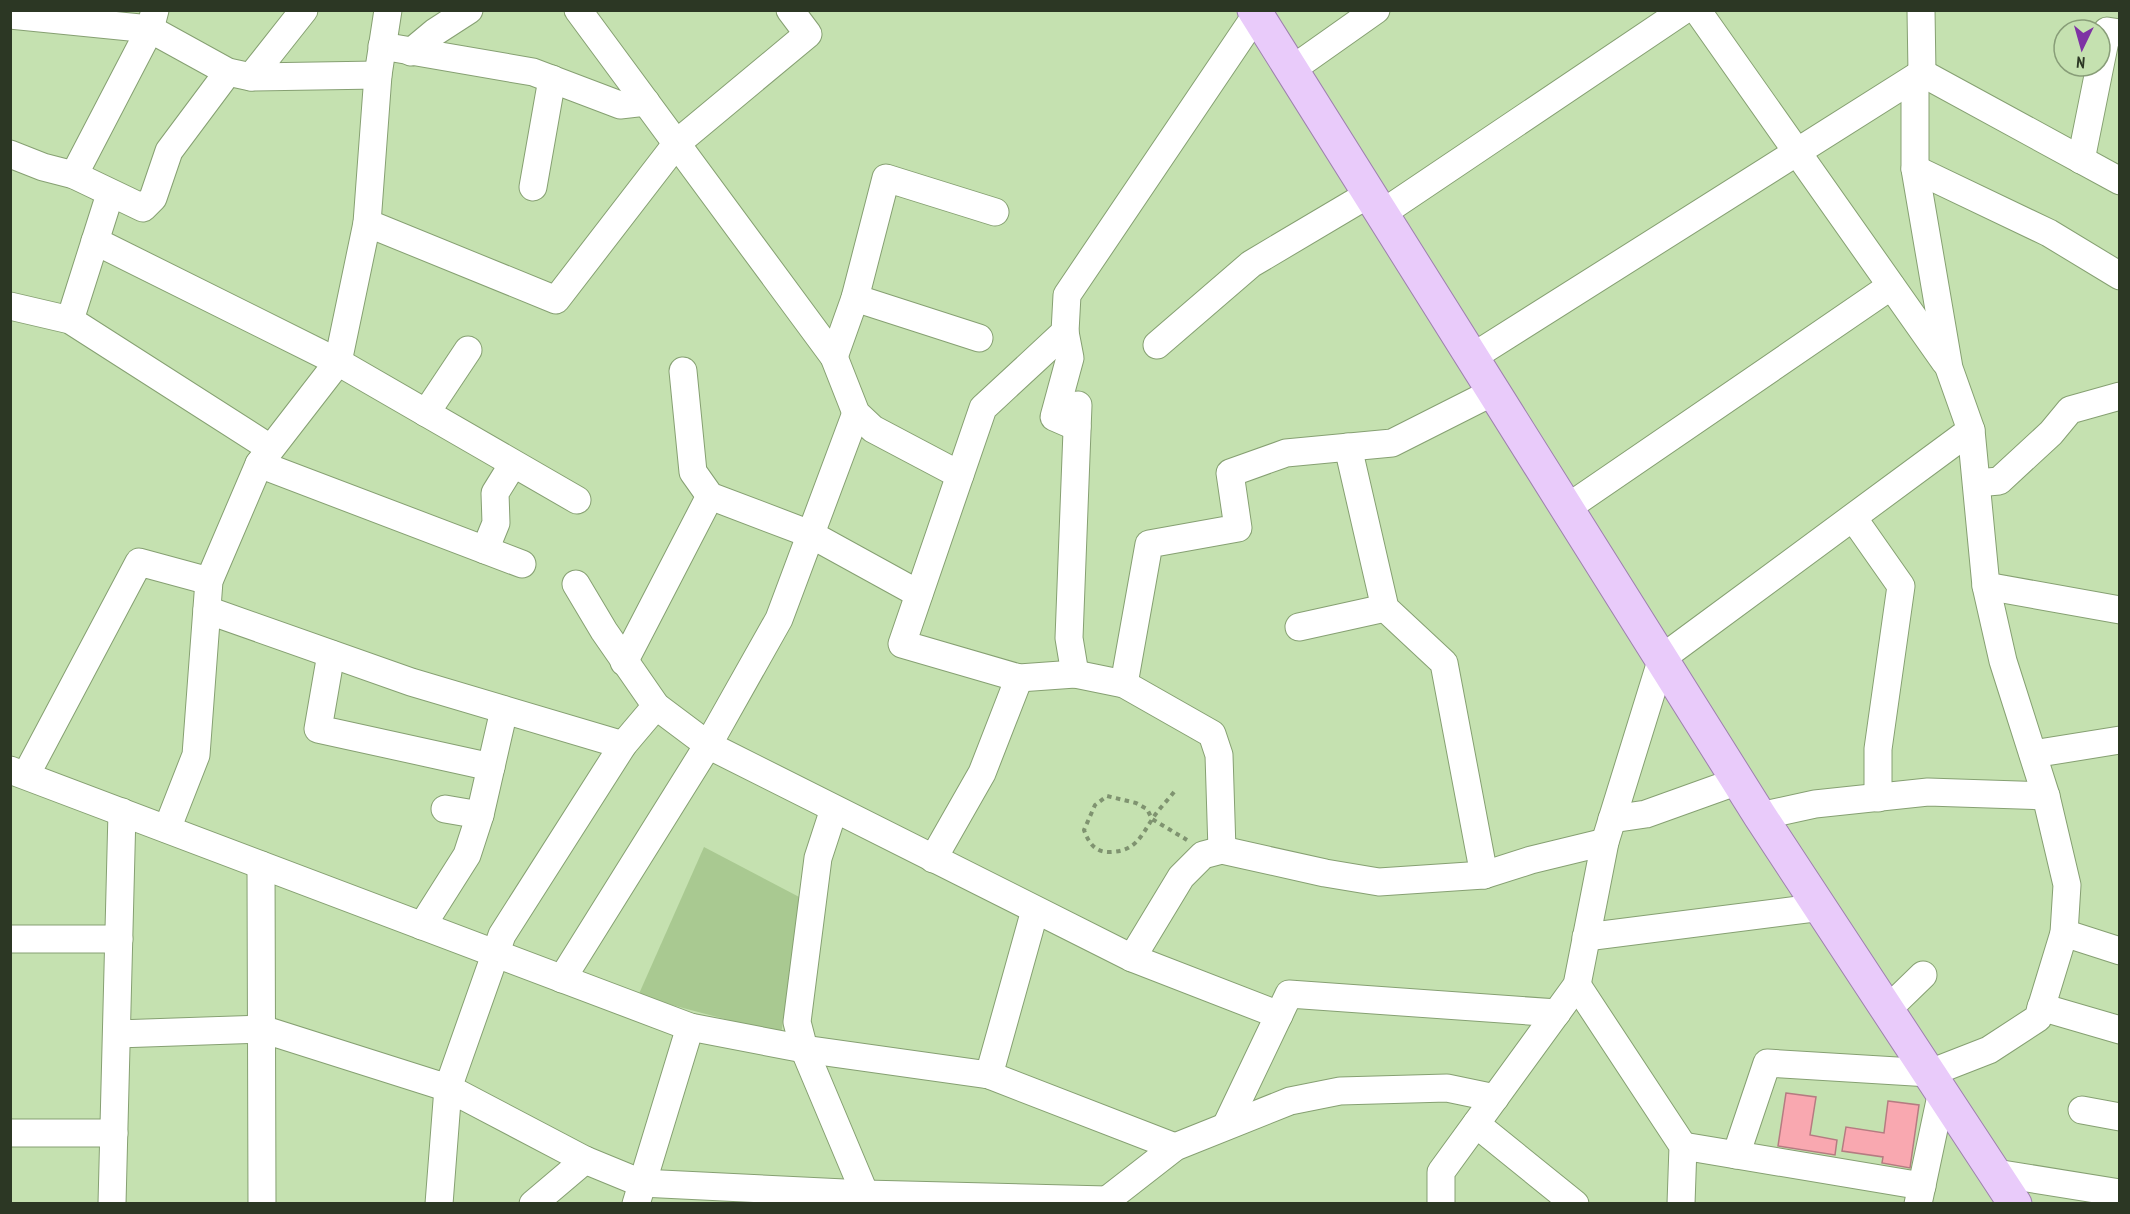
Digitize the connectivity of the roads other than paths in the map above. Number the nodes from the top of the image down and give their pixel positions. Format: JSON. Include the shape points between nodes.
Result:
{"nodes":[{"id":1,"x":304,"y":10,"type":"edge"},
{"id":2,"x":388,"y":10,"type":"edge"},
{"id":3,"x":469,"y":10,"type":"edge"},
{"id":4,"x":578,"y":10,"type":"edge"},
{"id":5,"x":790,"y":10,"type":"edge"},
{"id":6,"x":1377,"y":10,"type":"edge"},
{"id":7,"x":1684,"y":10,"type":"edge"},
{"id":8,"x":1697,"y":10,"type":"edge"},
{"id":9,"x":1921,"y":10,"type":"edge"},
{"id":10,"x":1255,"y":13,"type":"edge"},
{"id":11,"x":10,"y":15,"type":"edge"},
{"id":12,"x":52,"y":15,"type":"edge"},
{"id":13,"x":152,"y":20,"type":"edge"},
{"id":14,"x":2120,"y":33,"type":"edge"},
{"id":15,"x":382,"y":46,"type":"junction"},
{"id":16,"x":411,"y":52,"type":"junction"},
{"id":17,"x":1291,"y":70,"type":"junction"},
{"id":18,"x":240,"y":75,"type":"junction"},
{"id":19,"x":378,"y":75,"type":"junction"},
{"id":20,"x":1918,"y":76,"type":"junction"},
{"id":21,"x":552,"y":79,"type":"junction"},
{"id":22,"x":646,"y":102,"type":"junction"},
{"id":23,"x":677,"y":143,"type":"junction"},
{"id":24,"x":1796,"y":151,"type":"junction"},
{"id":25,"x":10,"y":154,"type":"edge"},
{"id":26,"x":2081,"y":160,"type":"junction"},
{"id":27,"x":1915,"y":169,"type":"junction"},
{"id":28,"x":74,"y":175,"type":"junction"},
{"id":29,"x":2120,"y":181,"type":"edge"},
{"id":30,"x":534,"y":187,"type":"dead end"},
{"id":31,"x":110,"y":194,"type":"junction"},
{"id":32,"x":1375,"y":204,"type":"junction"},
{"id":33,"x":995,"y":212,"type":"dead end"},
{"id":34,"x":367,"y":223,"type":"junction"},
{"id":35,"x":95,"y":241,"type":"junction"},
{"id":36,"x":2120,"y":276,"type":"edge"},
{"id":37,"x":1891,"y":286,"type":"junction"},
{"id":38,"x":855,"y":298,"type":"junction"},
{"id":39,"x":10,"y":306,"type":"edge"},
{"id":40,"x":70,"y":320,"type":"junction"},
{"id":41,"x":1065,"y":332,"type":"junction"},
{"id":42,"x":979,"y":338,"type":"dead end"},
{"id":43,"x":1157,"y":345,"type":"dead end"},
{"id":44,"x":468,"y":350,"type":"dead end"},
{"id":45,"x":834,"y":357,"type":"junction"},
{"id":46,"x":1471,"y":358,"type":"junction"},
{"id":47,"x":338,"y":362,"type":"junction"},
{"id":48,"x":1949,"y":368,"type":"junction"},
{"id":49,"x":683,"y":371,"type":"dead end"},
{"id":50,"x":1493,"y":392,"type":"junction"},
{"id":51,"x":2120,"y":396,"type":"edge"},
{"id":52,"x":426,"y":413,"type":"junction"},
{"id":53,"x":856,"y":413,"type":"junction"},
{"id":54,"x":1971,"y":430,"type":"junction"},
{"id":55,"x":1348,"y":447,"type":"junction"},
{"id":56,"x":265,"y":456,"type":"junction"},
{"id":57,"x":513,"y":464,"type":"junction"},
{"id":58,"x":960,"y":475,"type":"junction"},
{"id":59,"x":1977,"y":483,"type":"junction"},
{"id":60,"x":710,"y":496,"type":"junction"},
{"id":61,"x":577,"y":500,"type":"dead end"},
{"id":62,"x":1567,"y":508,"type":"junction"},
{"id":63,"x":1854,"y":519,"type":"junction"},
{"id":64,"x":810,"y":534,"type":"junction"},
{"id":65,"x":485,"y":550,"type":"junction"},
{"id":66,"x":522,"y":564,"type":"dead end"},
{"id":67,"x":208,"y":581,"type":"junction"},
{"id":68,"x":576,"y":584,"type":"dead end"},
{"id":69,"x":1986,"y":586,"type":"junction"},
{"id":70,"x":919,"y":594,"type":"junction"},
{"id":71,"x":1385,"y":608,"type":"junction"},
{"id":72,"x":207,"y":610,"type":"junction"},
{"id":73,"x":2120,"y":610,"type":"edge"},
{"id":74,"x":1299,"y":627,"type":"dead end"},
{"id":75,"x":331,"y":654,"type":"junction"},
{"id":76,"x":1662,"y":658,"type":"junction"},
{"id":77,"x":624,"y":662,"type":"junction"},
{"id":78,"x":1075,"y":674,"type":"junction"},
{"id":79,"x":1019,"y":678,"type":"junction"},
{"id":80,"x":1124,"y":684,"type":"junction"},
{"id":81,"x":656,"y":706,"type":"junction"},
{"id":82,"x":504,"y":710,"type":"junction"},
{"id":83,"x":2120,"y":740,"type":"edge"},
{"id":84,"x":623,"y":745,"type":"junction"},
{"id":85,"x":708,"y":745,"type":"junction"},
{"id":86,"x":2033,"y":753,"type":"junction"},
{"id":87,"x":491,"y":767,"type":"junction"},
{"id":88,"x":18,"y":772,"type":"edge"},
{"id":89,"x":1738,"y":781,"type":"junction"},
{"id":90,"x":2046,"y":796,"type":"junction"},
{"id":91,"x":1878,"y":798,"type":"junction"},
{"id":92,"x":445,"y":809,"type":"dead end"},
{"id":93,"x":834,"y":809,"type":"junction"},
{"id":94,"x":122,"y":812,"type":"junction"},
{"id":95,"x":480,"y":815,"type":"junction"},
{"id":96,"x":1760,"y":816,"type":"junction"},
{"id":97,"x":167,"y":829,"type":"junction"},
{"id":98,"x":1608,"y":831,"type":"junction"},
{"id":99,"x":1212,"y":852,"type":"junction"},
{"id":100,"x":933,"y":859,"type":"junction"},
{"id":101,"x":261,"y":865,"type":"junction"},
{"id":102,"x":1484,"y":875,"type":"junction"},
{"id":103,"x":1822,"y":907,"type":"junction"},
{"id":104,"x":1035,"y":910,"type":"junction"},
{"id":105,"x":422,"y":926,"type":"junction"},
{"id":106,"x":2064,"y":933,"type":"junction"},
{"id":107,"x":1586,"y":938,"type":"junction"},
{"id":108,"x":10,"y":939,"type":"edge"},
{"id":109,"x":119,"y":939,"type":"junction"},
{"id":110,"x":2120,"y":951,"type":"edge"},
{"id":111,"x":494,"y":953,"type":"junction"},
{"id":112,"x":1132,"y":958,"type":"junction"},
{"id":113,"x":1923,"y":975,"type":"dead end"},
{"id":114,"x":562,"y":979,"type":"junction"},
{"id":115,"x":1577,"y":985,"type":"junction"},
{"id":116,"x":2041,"y":1007,"type":"junction"},
{"id":117,"x":1888,"y":1009,"type":"junction"},
{"id":118,"x":1557,"y":1013,"type":"junction"},
{"id":119,"x":1278,"y":1016,"type":"junction"},
{"id":120,"x":690,"y":1027,"type":"junction"},
{"id":121,"x":262,"y":1029,"type":"junction"},
{"id":122,"x":2120,"y":1030,"type":"edge"},
{"id":123,"x":117,"y":1034,"type":"junction"},
{"id":124,"x":804,"y":1049,"type":"junction"},
{"id":125,"x":989,"y":1075,"type":"junction"},
{"id":126,"x":1936,"y":1082,"type":"junction"},
{"id":127,"x":448,"y":1088,"type":"junction"},
{"id":128,"x":1495,"y":1098,"type":"junction"},
{"id":129,"x":2082,"y":1110,"type":"dead end"},
{"id":130,"x":2120,"y":1117,"type":"edge"},
{"id":131,"x":1476,"y":1124,"type":"junction"},
{"id":132,"x":1226,"y":1126,"type":"junction"},
{"id":133,"x":114,"y":1133,"type":"junction"},
{"id":134,"x":10,"y":1134,"type":"edge"},
{"id":135,"x":1683,"y":1146,"type":"junction"},
{"id":136,"x":1175,"y":1147,"type":"junction"},
{"id":137,"x":1736,"y":1155,"type":"junction"},
{"id":138,"x":585,"y":1160,"type":"junction"},
{"id":139,"x":1996,"y":1173,"type":"junction"},
{"id":140,"x":639,"y":1193,"type":"edge"},
{"id":141,"x":2120,"y":1193,"type":"edge"},
{"id":142,"x":865,"y":1194,"type":"junction"},
{"id":143,"x":1920,"y":1195,"type":"edge"},
{"id":144,"x":751,"y":1196,"type":"edge"},
{"id":145,"x":1036,"y":1201,"type":"edge"},
{"id":146,"x":1108,"y":1202,"type":"edge"},
{"id":147,"x":112,"y":1203,"type":"edge"},
{"id":148,"x":262,"y":1203,"type":"edge"},
{"id":149,"x":439,"y":1203,"type":"edge"},
{"id":150,"x":533,"y":1203,"type":"edge"},
{"id":151,"x":1441,"y":1203,"type":"edge"},
{"id":152,"x":1575,"y":1203,"type":"edge"},
{"id":153,"x":1681,"y":1203,"type":"edge"},
{"id":154,"x":2014,"y":1203,"type":"edge"}],
"edges":[{"from":1,"to":18,"type":"street"},
{"from":2,"to":15,"type":"street"},
{"from":3,"to":16,"type":"street"},
{"from":4,"to":22,"type":"street"},
{"from":5,"to":23,"type":"street","via":[[808,34]]},
{"from":6,"to":17,"type":"street"},
{"from":7,"to":32,"type":"street"},
{"from":8,"to":24,"type":"street"},
{"from":9,"to":20,"type":"street"},
{"from":10,"to":17,"type":"main road"},
{"from":10,"to":41,"type":"street","via":[[1067,295]]},
{"from":11,"to":12,"type":"street"},
{"from":12,"to":13,"type":"street"},
{"from":13,"to":18,"type":"street"},
{"from":13,"to":28,"type":"street"},
{"from":14,"to":26,"type":"street","via":[[2108,31]]},
{"from":15,"to":16,"type":"street"},
{"from":15,"to":19,"type":"street"},
{"from":16,"to":21,"type":"street","via":[[533,72]]},
{"from":17,"to":32,"type":"main road"},
{"from":18,"to":19,"type":"street"},
{"from":18,"to":31,"type":"street","via":[[169,151],[149,205],[143,208]]},
{"from":19,"to":34,"type":"street"},
{"from":20,"to":24,"type":"street"},
{"from":20,"to":26,"type":"street"},
{"from":20,"to":27,"type":"street"},
{"from":21,"to":22,"type":"street","via":[[620,105]]},
{"from":21,"to":30,"type":"street"},
{"from":22,"to":23,"type":"street"},
{"from":23,"to":34,"type":"street","via":[[556,300]]},
{"from":23,"to":45,"type":"street"},
{"from":24,"to":37,"type":"street"},
{"from":24,"to":46,"type":"street"},
{"from":25,"to":28,"type":"street","via":[[43,168]]},
{"from":26,"to":29,"type":"street"},
{"from":27,"to":36,"type":"street","via":[[2049,233]]},
{"from":27,"to":48,"type":"street"},
{"from":28,"to":31,"type":"street"},
{"from":31,"to":35,"type":"street"},
{"from":32,"to":43,"type":"street","via":[[1251,264]]},
{"from":32,"to":46,"type":"main road"},
{"from":33,"to":38,"type":"street","via":[[886,178]]},
{"from":34,"to":47,"type":"street"},
{"from":35,"to":40,"type":"street"},
{"from":35,"to":47,"type":"street"},
{"from":37,"to":48,"type":"street"},
{"from":37,"to":62,"type":"street"},
{"from":38,"to":42,"type":"street"},
{"from":38,"to":45,"type":"street"},
{"from":39,"to":40,"type":"street"},
{"from":40,"to":56,"type":"street"},
{"from":41,"to":58,"type":"street","via":[[983,408]]},
{"from":41,"to":78,"type":"street","via":[[1070,358],[1054,417],[1078,416],[1069,638]]},
{"from":44,"to":52,"type":"street"},
{"from":45,"to":53,"type":"street"},
{"from":46,"to":50,"type":"main road"},
{"from":47,"to":52,"type":"street"},
{"from":47,"to":56,"type":"street"},
{"from":48,"to":54,"type":"street"},
{"from":49,"to":60,"type":"street","via":[[693,472]]},
{"from":50,"to":55,"type":"street","via":[[1392,443]]},
{"from":50,"to":62,"type":"main road"},
{"from":51,"to":59,"type":"street","via":[[2070,410],[1999,481]]},
{"from":52,"to":57,"type":"street"},
{"from":53,"to":58,"type":"street","via":[[873,429]]},
{"from":53,"to":64,"type":"street"},
{"from":54,"to":59,"type":"street"},
{"from":54,"to":63,"type":"street"},
{"from":55,"to":71,"type":"street"},
{"from":55,"to":80,"type":"street","via":[[1286,453],[1230,473],[1238,528],[1149,544]]},
{"from":56,"to":65,"type":"street"},
{"from":56,"to":67,"type":"street"},
{"from":57,"to":61,"type":"street"},
{"from":57,"to":65,"type":"street","via":[[495,493],[496,523]]},
{"from":58,"to":70,"type":"street"},
{"from":59,"to":69,"type":"street"},
{"from":60,"to":64,"type":"street"},
{"from":60,"to":77,"type":"street"},
{"from":62,"to":76,"type":"main road"},
{"from":63,"to":76,"type":"street"},
{"from":63,"to":91,"type":"street","via":[[1901,586],[1878,749]]},
{"from":64,"to":70,"type":"street"},
{"from":64,"to":85,"type":"street","via":[[779,619]]},
{"from":65,"to":66,"type":"street"},
{"from":67,"to":72,"type":"street"},
{"from":67,"to":88,"type":"street","via":[[139,562]]},
{"from":68,"to":77,"type":"street"},
{"from":69,"to":73,"type":"street"},
{"from":69,"to":86,"type":"street"},
{"from":70,"to":79,"type":"street","via":[[902,644]]},
{"from":71,"to":74,"type":"street"},
{"from":71,"to":102,"type":"street","via":[[1444,663]]},
{"from":72,"to":75,"type":"street"},
{"from":72,"to":97,"type":"street","via":[[196,755]]},
{"from":75,"to":82,"type":"street"},
{"from":75,"to":87,"type":"street","via":[[318,729]]},
{"from":76,"to":89,"type":"main road"},
{"from":76,"to":98,"type":"street"},
{"from":77,"to":81,"type":"street"},
{"from":78,"to":79,"type":"street"},
{"from":78,"to":80,"type":"street"},
{"from":79,"to":100,"type":"street","via":[[982,773]]},
{"from":80,"to":99,"type":"street","via":[[1212,734],[1219,755]]},
{"from":81,"to":84,"type":"street"},
{"from":81,"to":85,"type":"street"},
{"from":82,"to":84,"type":"street"},
{"from":82,"to":87,"type":"street"},
{"from":83,"to":86,"type":"street"},
{"from":84,"to":111,"type":"street","via":[[502,934]]},
{"from":85,"to":93,"type":"street"},
{"from":85,"to":114,"type":"street"},
{"from":86,"to":90,"type":"street"},
{"from":87,"to":95,"type":"street"},
{"from":88,"to":94,"type":"street"},
{"from":89,"to":96,"type":"main road"},
{"from":89,"to":98,"type":"street"},
{"from":90,"to":91,"type":"street","via":[[1928,792]]},
{"from":90,"to":106,"type":"street","via":[[2067,885]]},
{"from":91,"to":96,"type":"street","via":[[1815,804]]},
{"from":92,"to":95,"type":"street"},
{"from":93,"to":100,"type":"street"},
{"from":93,"to":124,"type":"street","via":[[818,858],[797,1022]]},
{"from":94,"to":97,"type":"street"},
{"from":94,"to":109,"type":"street"},
{"from":95,"to":105,"type":"street","via":[[467,855]]},
{"from":96,"to":103,"type":"main road"},
{"from":97,"to":101,"type":"street"},
{"from":98,"to":102,"type":"street"},
{"from":98,"to":107,"type":"street"},
{"from":99,"to":102,"type":"street","via":[[1379,882]]},
{"from":99,"to":112,"type":"street","via":[[1181,877]]},
{"from":100,"to":104,"type":"street"},
{"from":101,"to":105,"type":"street"},
{"from":101,"to":121,"type":"street"},
{"from":103,"to":107,"type":"street"},
{"from":103,"to":117,"type":"main road"},
{"from":104,"to":112,"type":"street"},
{"from":104,"to":125,"type":"street"},
{"from":105,"to":111,"type":"street"},
{"from":106,"to":110,"type":"street"},
{"from":106,"to":116,"type":"street"},
{"from":107,"to":115,"type":"street"},
{"from":108,"to":109,"type":"street"},
{"from":109,"to":123,"type":"street"},
{"from":111,"to":114,"type":"street"},
{"from":111,"to":127,"type":"street"},
{"from":112,"to":119,"type":"street"},
{"from":113,"to":117,"type":"street"},
{"from":114,"to":120,"type":"street"},
{"from":115,"to":118,"type":"street"},
{"from":115,"to":135,"type":"street"},
{"from":116,"to":122,"type":"street"},
{"from":116,"to":126,"type":"street","via":[[2038,1018]]},
{"from":117,"to":126,"type":"main road"},
{"from":118,"to":119,"type":"street","via":[[1289,994]]},
{"from":118,"to":128,"type":"street"},
{"from":119,"to":132,"type":"street"},
{"from":120,"to":124,"type":"street"},
{"from":120,"to":140,"type":"street"},
{"from":121,"to":123,"type":"street"},
{"from":121,"to":127,"type":"street"},
{"from":121,"to":148,"type":"street"},
{"from":123,"to":133,"type":"street"},
{"from":124,"to":125,"type":"street"},
{"from":124,"to":142,"type":"street"},
{"from":125,"to":136,"type":"street"},
{"from":126,"to":137,"type":"street","via":[[1767,1063]]},
{"from":126,"to":139,"type":"main road"},
{"from":126,"to":143,"type":"street"},
{"from":127,"to":138,"type":"street"},
{"from":127,"to":149,"type":"street"},
{"from":128,"to":131,"type":"street"},
{"from":128,"to":132,"type":"street","via":[[1447,1088],[1340,1091],[1290,1101]]},
{"from":129,"to":130,"type":"street"},
{"from":131,"to":151,"type":"street","via":[[1441,1172]]},
{"from":131,"to":152,"type":"street"},
{"from":132,"to":136,"type":"street"},
{"from":133,"to":134,"type":"street"},
{"from":133,"to":147,"type":"street"},
{"from":135,"to":137,"type":"street"},
{"from":135,"to":153,"type":"street"},
{"from":136,"to":146,"type":"street"},
{"from":137,"to":143,"type":"street"},
{"from":138,"to":140,"type":"street"},
{"from":138,"to":150,"type":"street"},
{"from":139,"to":141,"type":"street"},
{"from":139,"to":154,"type":"main road"},
{"from":140,"to":144,"type":"street"},
{"from":142,"to":144,"type":"street"},
{"from":142,"to":145,"type":"street"},
{"from":145,"to":146,"type":"street"}]}
